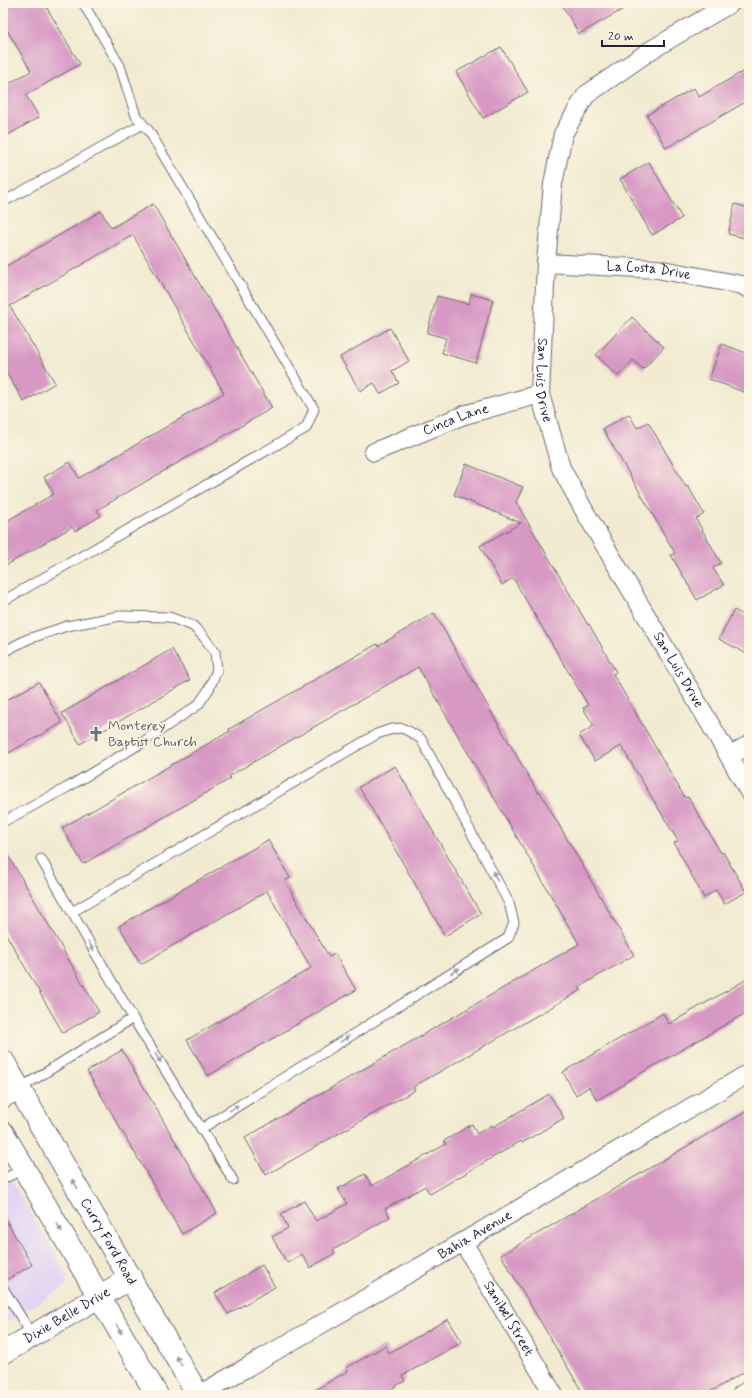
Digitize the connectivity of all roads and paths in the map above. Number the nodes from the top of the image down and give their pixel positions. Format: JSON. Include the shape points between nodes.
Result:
{"nodes":[{"id":1,"x":83,"y":3,"type":"edge"},
{"id":2,"x":731,"y":3,"type":"edge"},
{"id":3,"x":143,"y":124,"type":"junction"},
{"id":4,"x":3,"y":202,"type":"edge"},
{"id":5,"x":546,"y":262,"type":"junction"},
{"id":6,"x":749,"y":289,"type":"edge"},
{"id":7,"x":540,"y":394,"type":"junction"},
{"id":8,"x":374,"y":452,"type":"dead end"},
{"id":9,"x":3,"y":601,"type":"edge"},
{"id":10,"x":3,"y":652,"type":"edge"},
{"id":11,"x":749,"y":745,"type":"edge"},
{"id":12,"x":729,"y":756,"type":"junction"},
{"id":13,"x":749,"y":792,"type":"edge"},
{"id":14,"x":3,"y":822,"type":"edge"},
{"id":15,"x":42,"y":859,"type":"dead end"},
{"id":16,"x":72,"y":912,"type":"junction"},
{"id":17,"x":133,"y":1018,"type":"junction"},
{"id":18,"x":3,"y":1061,"type":"edge"},
{"id":19,"x":749,"y":1072,"type":"edge"},
{"id":20,"x":11,"y":1094,"type":"edge"},
{"id":21,"x":201,"y":1129,"type":"junction"},
{"id":22,"x":5,"y":1142,"type":"edge"},
{"id":23,"x":24,"y":1169,"type":"junction"},
{"id":24,"x":3,"y":1179,"type":"edge"},
{"id":25,"x":233,"y":1180,"type":"dead end"},
{"id":26,"x":464,"y":1242,"type":"junction"},
{"id":27,"x":130,"y":1278,"type":"junction"},
{"id":28,"x":3,"y":1288,"type":"edge"},
{"id":29,"x":99,"y":1296,"type":"junction"},
{"id":30,"x":32,"y":1336,"type":"junction"},
{"id":31,"x":3,"y":1353,"type":"edge"},
{"id":32,"x":749,"y":1390,"type":"edge"},
{"id":33,"x":157,"y":1395,"type":"edge"},
{"id":34,"x":199,"y":1395,"type":"edge"},
{"id":35,"x":554,"y":1395,"type":"edge"},
{"id":36,"x":741,"y":1395,"type":"edge"}],
"edges":[{"from":1,"to":3,"type":"lane","via":[[120,66],[136,116]]},
{"from":2,"to":5,"type":"street","name":"San Luis Drive","via":[[652,50],[586,95],[563,134],[554,184]]},
{"from":3,"to":4,"type":"lane"},
{"from":3,"to":9,"type":"lane","via":[[314,409],[306,428]]},
{"from":5,"to":6,"type":"street","name":"La Costa Drive","via":[[657,270],[742,285]]},
{"from":5,"to":7,"type":"street","name":"San Luis Drive"},
{"from":7,"to":8,"type":"street","name":"Cinca Lane","via":[[464,415]]},
{"from":7,"to":12,"type":"street","name":"San Luis Drive","via":[[561,468]]},
{"from":10,"to":14,"type":"lane","via":[[28,639],[67,626],[120,616],[170,616],[193,626],[204,636],[215,652],[218,670],[198,705],[140,744]]},
{"from":11,"to":12,"type":"street"},
{"from":12,"to":13,"type":"street","name":"San Luis Drive"},
{"from":15,"to":16,"type":"lane"},
{"from":16,"to":17,"type":"lane","one_way":true},
{"from":21,"to":16,"type":"lane","one_way":true,"via":[[508,938],[514,923],[509,903],[421,738],[407,729],[396,727],[377,734]]},
{"from":17,"to":20,"type":"lane"},
{"from":17,"to":21,"type":"lane","one_way":true},
{"from":18,"to":20,"type":"main road","name":"Curry Ford Road"},
{"from":19,"to":26,"type":"street","name":"Bahia Avenue"},
{"from":27,"to":20,"type":"main road","name":"Curry Ford Road","one_way":true},
{"from":21,"to":25,"type":"lane"},
{"from":22,"to":23,"type":"main road"},
{"from":23,"to":24,"type":"lane"},
{"from":23,"to":29,"type":"main road","one_way":true},
{"from":26,"to":34,"type":"street","name":"Bahia Avenue"},
{"from":26,"to":35,"type":"street","name":"Sanibel Street"},
{"from":27,"to":29,"type":"main road","name":"Dixie Belle Drive"},
{"from":34,"to":27,"type":"main road","name":"Curry Ford Road","one_way":true},
{"from":28,"to":30,"type":"lane"},
{"from":29,"to":30,"type":"main road","name":"Dixie Belle Drive"},
{"from":29,"to":33,"type":"main road","one_way":true},
{"from":30,"to":31,"type":"main road","name":"Dixie Belle Drive"},
{"from":32,"to":36,"type":"street"}]}
